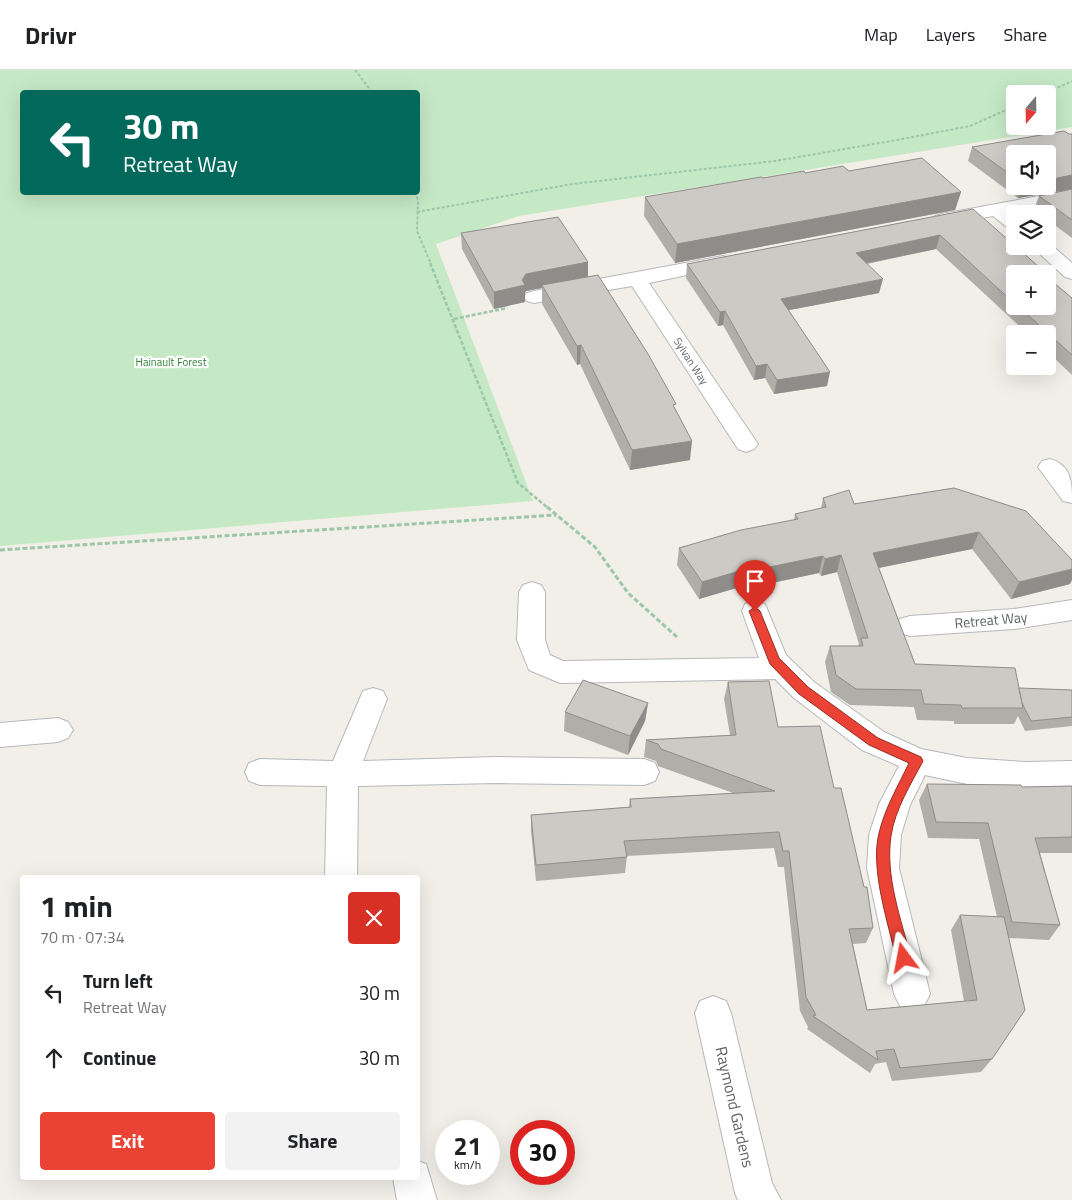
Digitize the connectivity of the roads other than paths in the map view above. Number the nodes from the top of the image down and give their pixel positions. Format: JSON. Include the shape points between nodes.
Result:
{"nodes":[{"id":1,"x":1072,"y":195,"type":"edge"},
{"id":2,"x":997,"y":210,"type":"junction"},
{"id":3,"x":1006,"y":217,"type":"edge"},
{"id":4,"x":920,"y":225,"type":"edge"},
{"id":5,"x":1051,"y":255,"type":"edge"},
{"id":6,"x":744,"y":258,"type":"edge"},
{"id":7,"x":1072,"y":273,"type":"edge"},
{"id":8,"x":637,"y":279,"type":"junction"},
{"id":9,"x":534,"y":297,"type":"road end"},
{"id":10,"x":746,"y":444,"type":"dead end"},
{"id":11,"x":1050,"y":467,"type":"dead end"},
{"id":12,"x":1072,"y":495,"type":"edge"},
{"id":13,"x":532,"y":592,"type":"dead end"},
{"id":14,"x":1072,"y":610,"type":"edge"},
{"id":15,"x":755,"y":611,"type":"dead end"},
{"id":16,"x":910,"y":626,"type":"dead end"},
{"id":17,"x":778,"y":664,"type":"junction"},
{"id":18,"x":372,"y":699,"type":"dead end"},
{"id":19,"x":58,"y":730,"type":"dead end"},
{"id":20,"x":0,"y":735,"type":"edge"},
{"id":21,"x":917,"y":761,"type":"junction"},
{"id":22,"x":260,"y":772,"type":"dead end"},
{"id":23,"x":644,"y":772,"type":"dead end"},
{"id":24,"x":343,"y":774,"type":"junction"},
{"id":25,"x":1072,"y":774,"type":"edge"},
{"id":26,"x":341,"y":875,"type":"edge"},
{"id":27,"x":912,"y":994,"type":"dead end"},
{"id":28,"x":713,"y":1013,"type":"dead end"},
{"id":29,"x":412,"y":1180,"type":"edge"},
{"id":30,"x":417,"y":1200,"type":"edge"},
{"id":31,"x":761,"y":1200,"type":"edge"}],
"edges":[{"from":1,"to":2,"type":"street"},
{"from":2,"to":3,"type":"street"},
{"from":2,"to":4,"type":"street"},
{"from":5,"to":7,"type":"street"},
{"from":6,"to":8,"type":"street"},
{"from":8,"to":9,"type":"street"},
{"from":8,"to":10,"type":"street","name":"Sylvan Way"},
{"from":11,"to":12,"type":"street"},
{"from":13,"to":17,"type":"street","via":[[531,640],[540,662],[560,672]]},
{"from":14,"to":16,"type":"street","name":"Retreat Way","via":[[1014,619]]},
{"from":15,"to":17,"type":"street"},
{"from":17,"to":21,"type":"street","via":[[804,690],[849,725],[873,741]]},
{"from":18,"to":24,"type":"street"},
{"from":19,"to":20,"type":"street"},
{"from":21,"to":25,"type":"street","via":[[967,771]]},
{"from":21,"to":27,"type":"street","via":[[895,804],[885,835],[883,868]]},
{"from":22,"to":24,"type":"street"},
{"from":23,"to":24,"type":"street","via":[[496,770]]},
{"from":24,"to":26,"type":"street"},
{"from":28,"to":31,"type":"street","name":"Raymond Gardens","via":[[755,1193]]},
{"from":29,"to":30,"type":"street"}]}
